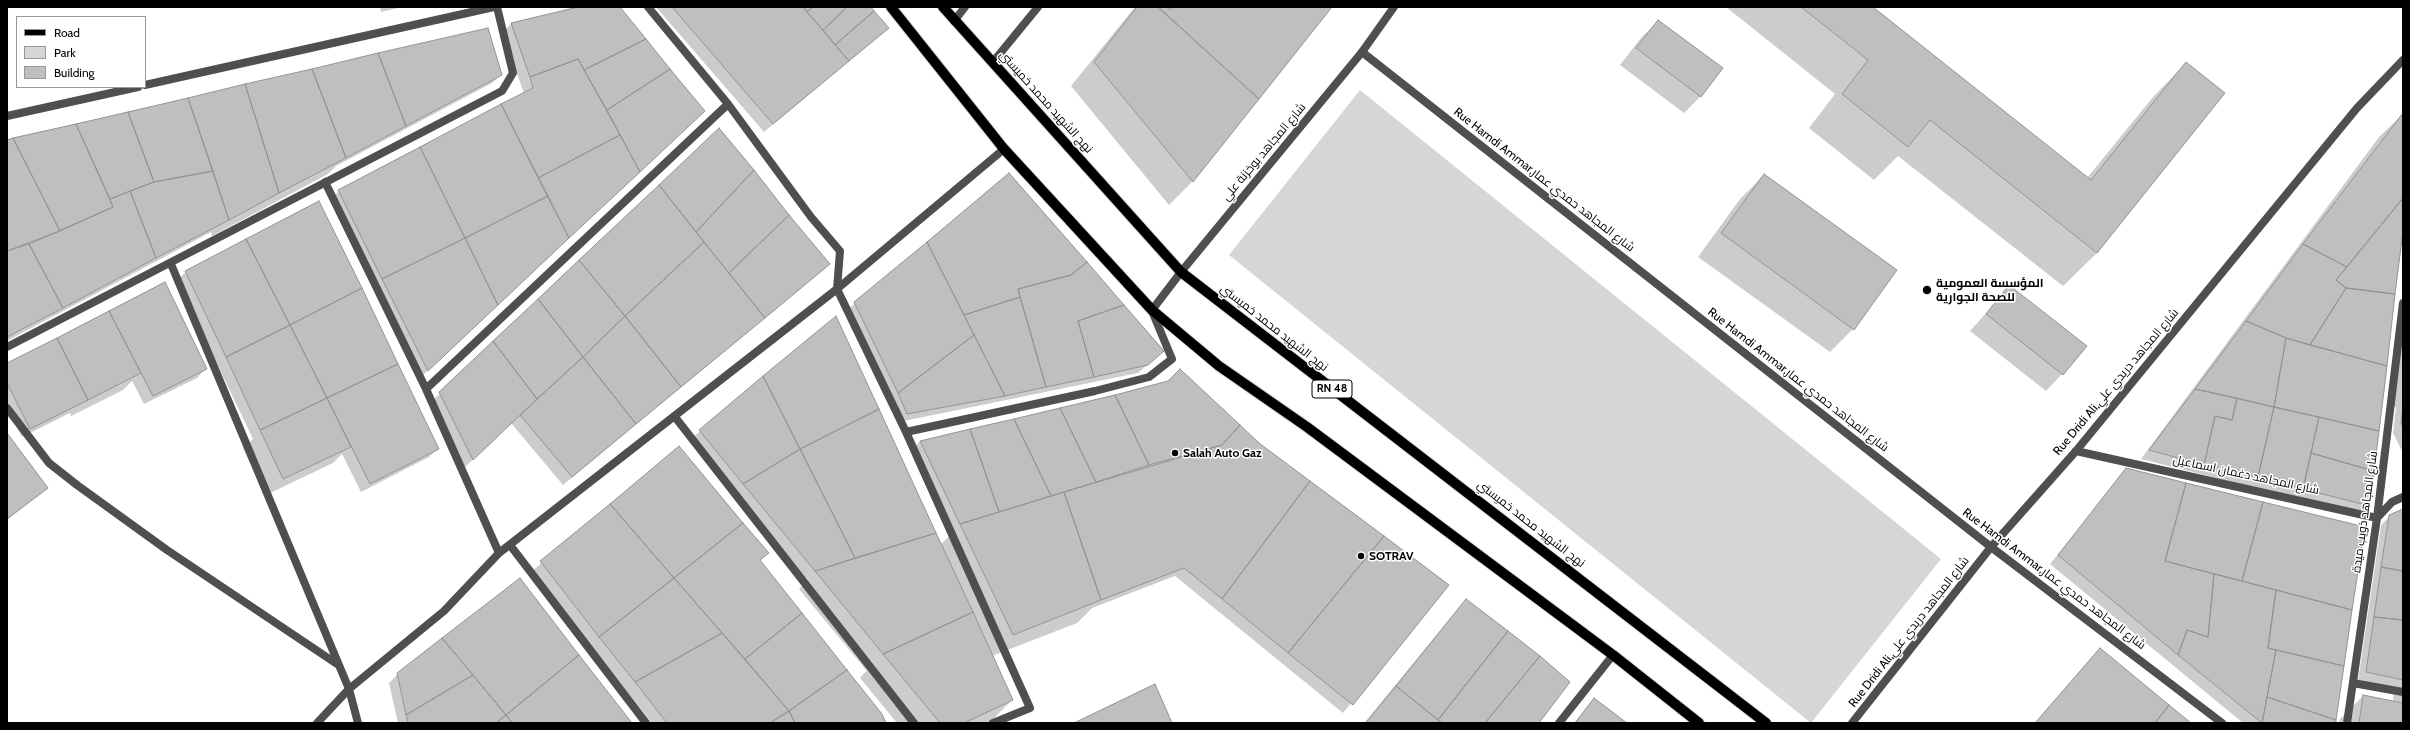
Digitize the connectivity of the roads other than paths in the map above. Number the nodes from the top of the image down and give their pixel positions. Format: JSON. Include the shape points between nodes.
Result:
{"nodes":[{"id":1,"x":494,"y":7,"type":"edge"},
{"id":2,"x":497,"y":7,"type":"edge"},
{"id":3,"x":648,"y":7,"type":"edge"},
{"id":4,"x":891,"y":7,"type":"edge"},
{"id":5,"x":943,"y":7,"type":"edge"},
{"id":6,"x":965,"y":7,"type":"edge"},
{"id":7,"x":1038,"y":7,"type":"edge"},
{"id":8,"x":1394,"y":7,"type":"edge"},
{"id":9,"x":954,"y":20,"type":"junction"},
{"id":10,"x":1362,"y":52,"type":"junction"},
{"id":11,"x":2403,"y":60,"type":"edge"},
{"id":12,"x":993,"y":62,"type":"junction"},
{"id":13,"x":146,"y":85,"type":"edge"},
{"id":14,"x":133,"y":88,"type":"edge"},
{"id":15,"x":728,"y":104,"type":"junction"},
{"id":16,"x":7,"y":116,"type":"edge"},
{"id":17,"x":1004,"y":149,"type":"junction"},
{"id":18,"x":325,"y":182,"type":"junction"},
{"id":19,"x":171,"y":264,"type":"junction"},
{"id":20,"x":1181,"y":272,"type":"junction"},
{"id":21,"x":837,"y":289,"type":"junction"},
{"id":22,"x":2403,"y":303,"type":"edge"},
{"id":23,"x":1152,"y":310,"type":"junction"},
{"id":24,"x":7,"y":347,"type":"edge"},
{"id":25,"x":426,"y":389,"type":"junction"},
{"id":26,"x":7,"y":408,"type":"edge"},
{"id":27,"x":675,"y":417,"type":"junction"},
{"id":28,"x":906,"y":432,"type":"junction"},
{"id":29,"x":2076,"y":451,"type":"junction"},
{"id":30,"x":2403,"y":497,"type":"edge"},
{"id":31,"x":2377,"y":518,"type":"junction"},
{"id":32,"x":510,"y":545,"type":"junction"},
{"id":33,"x":1991,"y":547,"type":"junction"},
{"id":34,"x":499,"y":554,"type":"junction"},
{"id":35,"x":1613,"y":655,"type":"junction"},
{"id":36,"x":338,"y":665,"type":"junction"},
{"id":37,"x":2353,"y":682,"type":"junction"},
{"id":38,"x":349,"y":689,"type":"junction"},
{"id":39,"x":2403,"y":692,"type":"edge"},
{"id":40,"x":317,"y":723,"type":"edge"},
{"id":41,"x":358,"y":723,"type":"edge"},
{"id":42,"x":646,"y":723,"type":"edge"},
{"id":43,"x":914,"y":723,"type":"edge"},
{"id":44,"x":993,"y":723,"type":"edge"},
{"id":45,"x":1559,"y":723,"type":"edge"},
{"id":46,"x":1699,"y":723,"type":"edge"},
{"id":47,"x":1766,"y":723,"type":"edge"},
{"id":48,"x":1852,"y":723,"type":"edge"},
{"id":49,"x":2222,"y":723,"type":"edge"},
{"id":50,"x":2347,"y":723,"type":"edge"}],
"edges":[{"from":1,"to":13,"type":"street"},
{"from":2,"to":18,"type":"street","via":[[513,73],[502,91]]},
{"from":3,"to":15,"type":"street"},
{"from":4,"to":17,"type":"main road"},
{"from":5,"to":9,"type":"main road","name":"نهج الشهيد محمد خميستي","number":"RN 48"},
{"from":6,"to":9,"type":"street"},
{"from":7,"to":12,"type":"street"},
{"from":8,"to":10,"type":"street","name":"شارع المجاهد بوخزنة علي"},
{"from":9,"to":12,"type":"main road","name":"نهج الشهيد محمد خميستي","number":"RN 48"},
{"from":10,"to":20,"type":"street","name":"شارع المجاهد بوخزنة علي"},
{"from":10,"to":33,"type":"street","name":"Rue Hamdi Ammar,شارع المجاهد حمدي عمار"},
{"from":11,"to":29,"type":"street","name":"Rue Dridi Ali,شارع المجاهد دريدي علي","via":[[2357,108]]},
{"from":12,"to":20,"type":"main road","name":"نهج الشهيد محمد خميستي","number":"RN 48"},
{"from":14,"to":16,"type":"street"},
{"from":15,"to":21,"type":"street","via":[[811,217],[840,250]]},
{"from":15,"to":25,"type":"street"},
{"from":17,"to":21,"type":"street"},
{"from":17,"to":23,"type":"main road"},
{"from":18,"to":19,"type":"street"},
{"from":18,"to":25,"type":"street"},
{"from":19,"to":24,"type":"street"},
{"from":19,"to":36,"type":"street"},
{"from":20,"to":23,"type":"street","name":"شارع المجاهد بوخزنة علي"},
{"from":20,"to":47,"type":"main road","name":"نهج الشهيد محمد خميستي","number":"RN 48"},
{"from":21,"to":27,"type":"street"},
{"from":21,"to":28,"type":"street"},
{"from":22,"to":31,"type":"street","name":"شارع المجاهد ذويب ميدة"},
{"from":23,"to":28,"type":"street","via":[[1172,359],[1149,377]]},
{"from":23,"to":35,"type":"main road","via":[[1219,366],[1307,427]]},
{"from":25,"to":34,"type":"street"},
{"from":26,"to":36,"type":"street","via":[[49,463],[167,550]]},
{"from":27,"to":32,"type":"street"},
{"from":27,"to":43,"type":"street"},
{"from":28,"to":44,"type":"street","via":[[1030,708]]},
{"from":29,"to":31,"type":"street","name":"شارع المجاهد دغمان اسماعيل"},
{"from":29,"to":33,"type":"street","name":"Rue Dridi Ali,شارع المجاهد دريدي علي"},
{"from":30,"to":31,"type":"street","via":[[2392,502]]},
{"from":31,"to":37,"type":"street","name":"شارع المجاهد ذويب ميدة"},
{"from":32,"to":34,"type":"street"},
{"from":32,"to":42,"type":"street"},
{"from":33,"to":48,"type":"street","name":"Rue Dridi Ali,شارع المجاهد دريدي علي"},
{"from":33,"to":49,"type":"street","name":"Rue Hamdi Ammar,شارع المجاهد حمدي عمار"},
{"from":34,"to":38,"type":"street","via":[[444,611]]},
{"from":35,"to":45,"type":"street"},
{"from":35,"to":46,"type":"main road"},
{"from":36,"to":38,"type":"street"},
{"from":37,"to":39,"type":"street"},
{"from":37,"to":50,"type":"street","name":"شارع المجاهد ذويب ميدة"},
{"from":38,"to":40,"type":"street"},
{"from":38,"to":41,"type":"street"}]}
